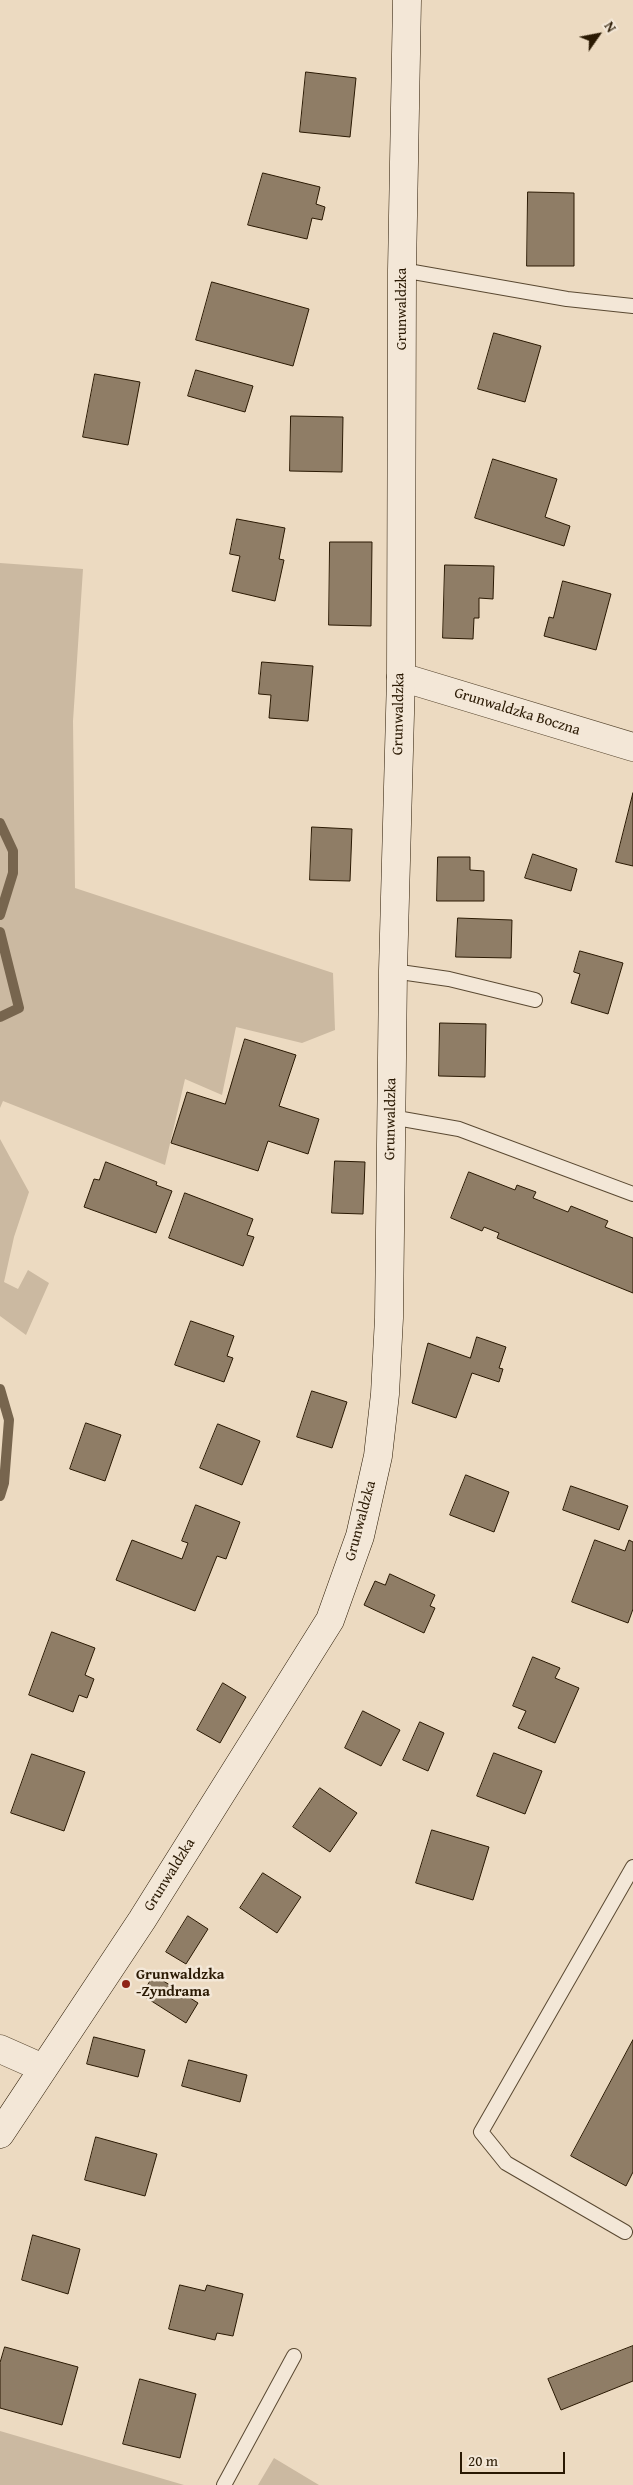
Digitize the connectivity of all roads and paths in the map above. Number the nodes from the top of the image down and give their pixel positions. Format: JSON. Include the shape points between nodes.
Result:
{"nodes":[{"id":1,"x":407,"y":0,"type":"edge"},
{"id":2,"x":402,"y":270,"type":"junction"},
{"id":3,"x":633,"y":306,"type":"edge"},
{"id":4,"x":400,"y":677,"type":"junction"},
{"id":5,"x":633,"y":747,"type":"edge"},
{"id":6,"x":393,"y":971,"type":"junction"},
{"id":7,"x":535,"y":1000,"type":"dead end"},
{"id":8,"x":391,"y":1117,"type":"junction"},
{"id":9,"x":633,"y":1194,"type":"edge"},
{"id":10,"x":633,"y":1867,"type":"edge"},
{"id":11,"x":0,"y":2049,"type":"edge"},
{"id":12,"x":43,"y":2068,"type":"junction"},
{"id":13,"x":0,"y":2134,"type":"edge"},
{"id":14,"x":625,"y":2232,"type":"dead end"},
{"id":15,"x":294,"y":2356,"type":"dead end"},
{"id":16,"x":224,"y":2485,"type":"edge"}],
"edges":[{"from":1,"to":2,"type":"street","name":"Grunwaldzka"},
{"from":2,"to":3,"type":"lane","via":[[567,299]]},
{"from":2,"to":4,"type":"street","name":"Grunwaldzka"},
{"from":4,"to":5,"type":"street","name":"Grunwaldzka Boczna"},
{"from":4,"to":6,"type":"street","name":"Grunwaldzka"},
{"from":6,"to":7,"type":"lane","via":[[449,979]]},
{"from":6,"to":8,"type":"street","name":"Grunwaldzka"},
{"from":8,"to":9,"type":"lane","via":[[459,1129]]},
{"from":8,"to":12,"type":"street","name":"Grunwaldzka","via":[[389,1318],[380,1438],[360,1536],[330,1620],[142,1920]]},
{"from":10,"to":14,"type":"lane","via":[[481,2132],[506,2163]]},
{"from":11,"to":12,"type":"street"},
{"from":12,"to":13,"type":"street","name":"Grunwaldzka"},
{"from":15,"to":16,"type":"lane"}]}
